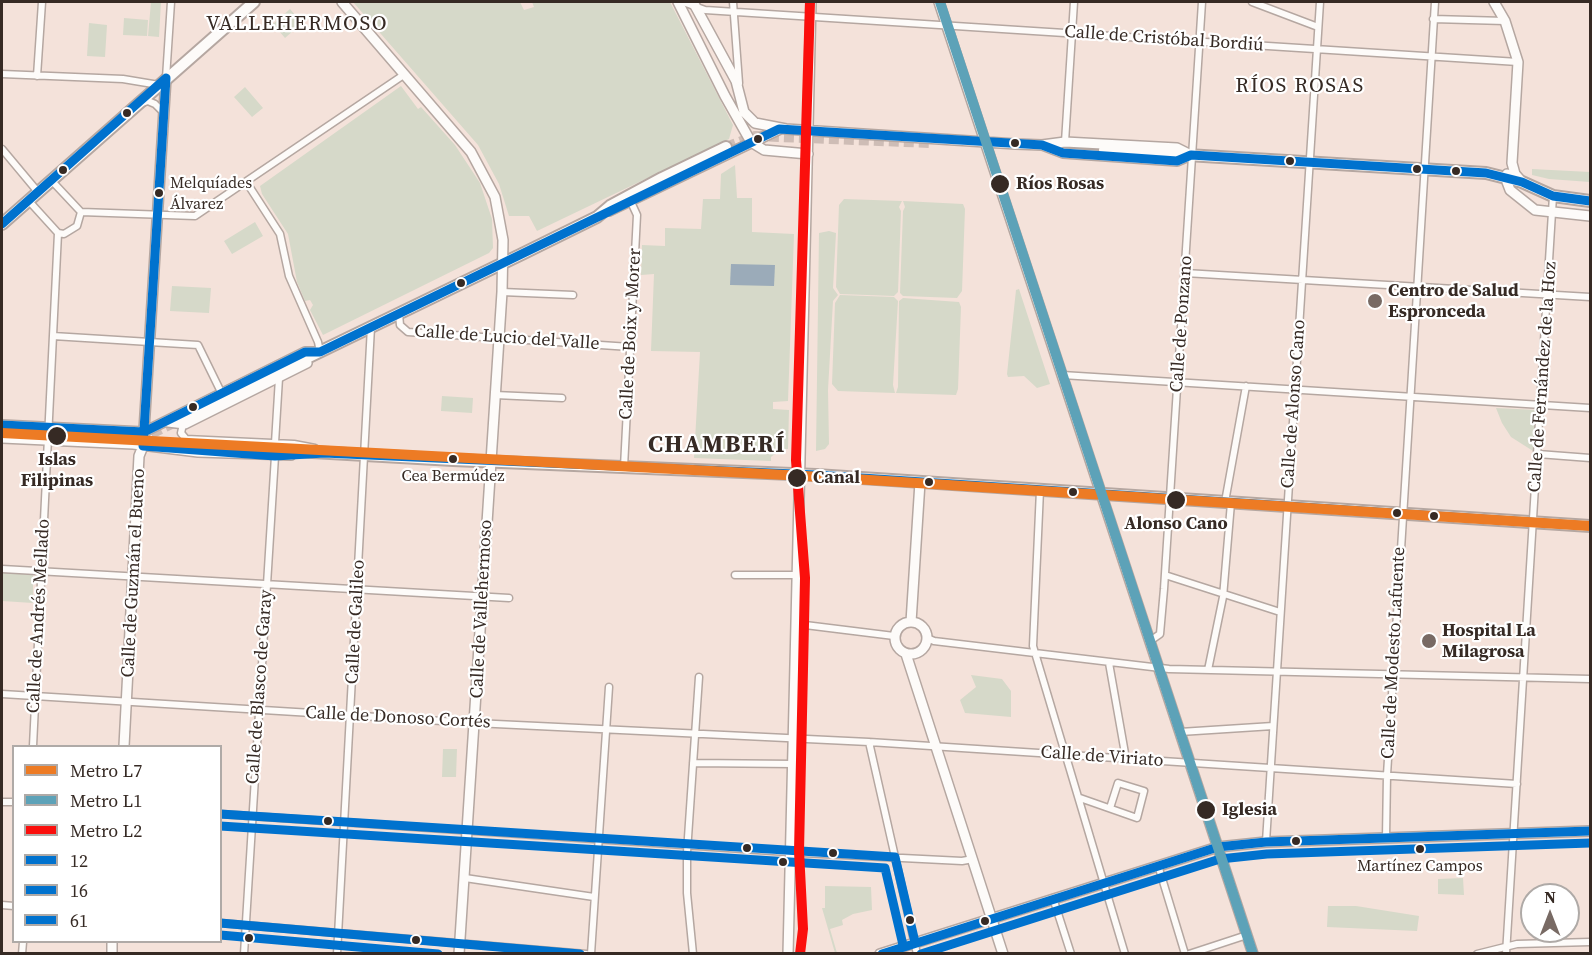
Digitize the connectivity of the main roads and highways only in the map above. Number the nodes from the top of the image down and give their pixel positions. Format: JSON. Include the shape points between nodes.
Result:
{"nodes":[{"id":1,"x":254,"y":2,"type":"edge"},
{"id":2,"x":726,"y":147,"type":"tunnel mouth"},
{"id":3,"x":1104,"y":150,"type":"tunnel mouth"},
{"id":4,"x":1590,"y":201,"type":"edge"},
{"id":5,"x":2,"y":224,"type":"edge"},
{"id":6,"x":184,"y":421,"type":"tunnel mouth"},
{"id":7,"x":207,"y":446,"type":"tunnel mouth"},
{"id":8,"x":1590,"y":526,"type":"edge"}],
"edges":[{"from":1,"to":5,"type":"main road"},
{"from":2,"to":6,"type":"main road","via":[[610,206],[597,217]]},
{"from":3,"to":4,"type":"main road","via":[[1486,173],[1522,182],[1553,196]]},
{"from":7,"to":8,"type":"main road","via":[[800,475]]}]}
